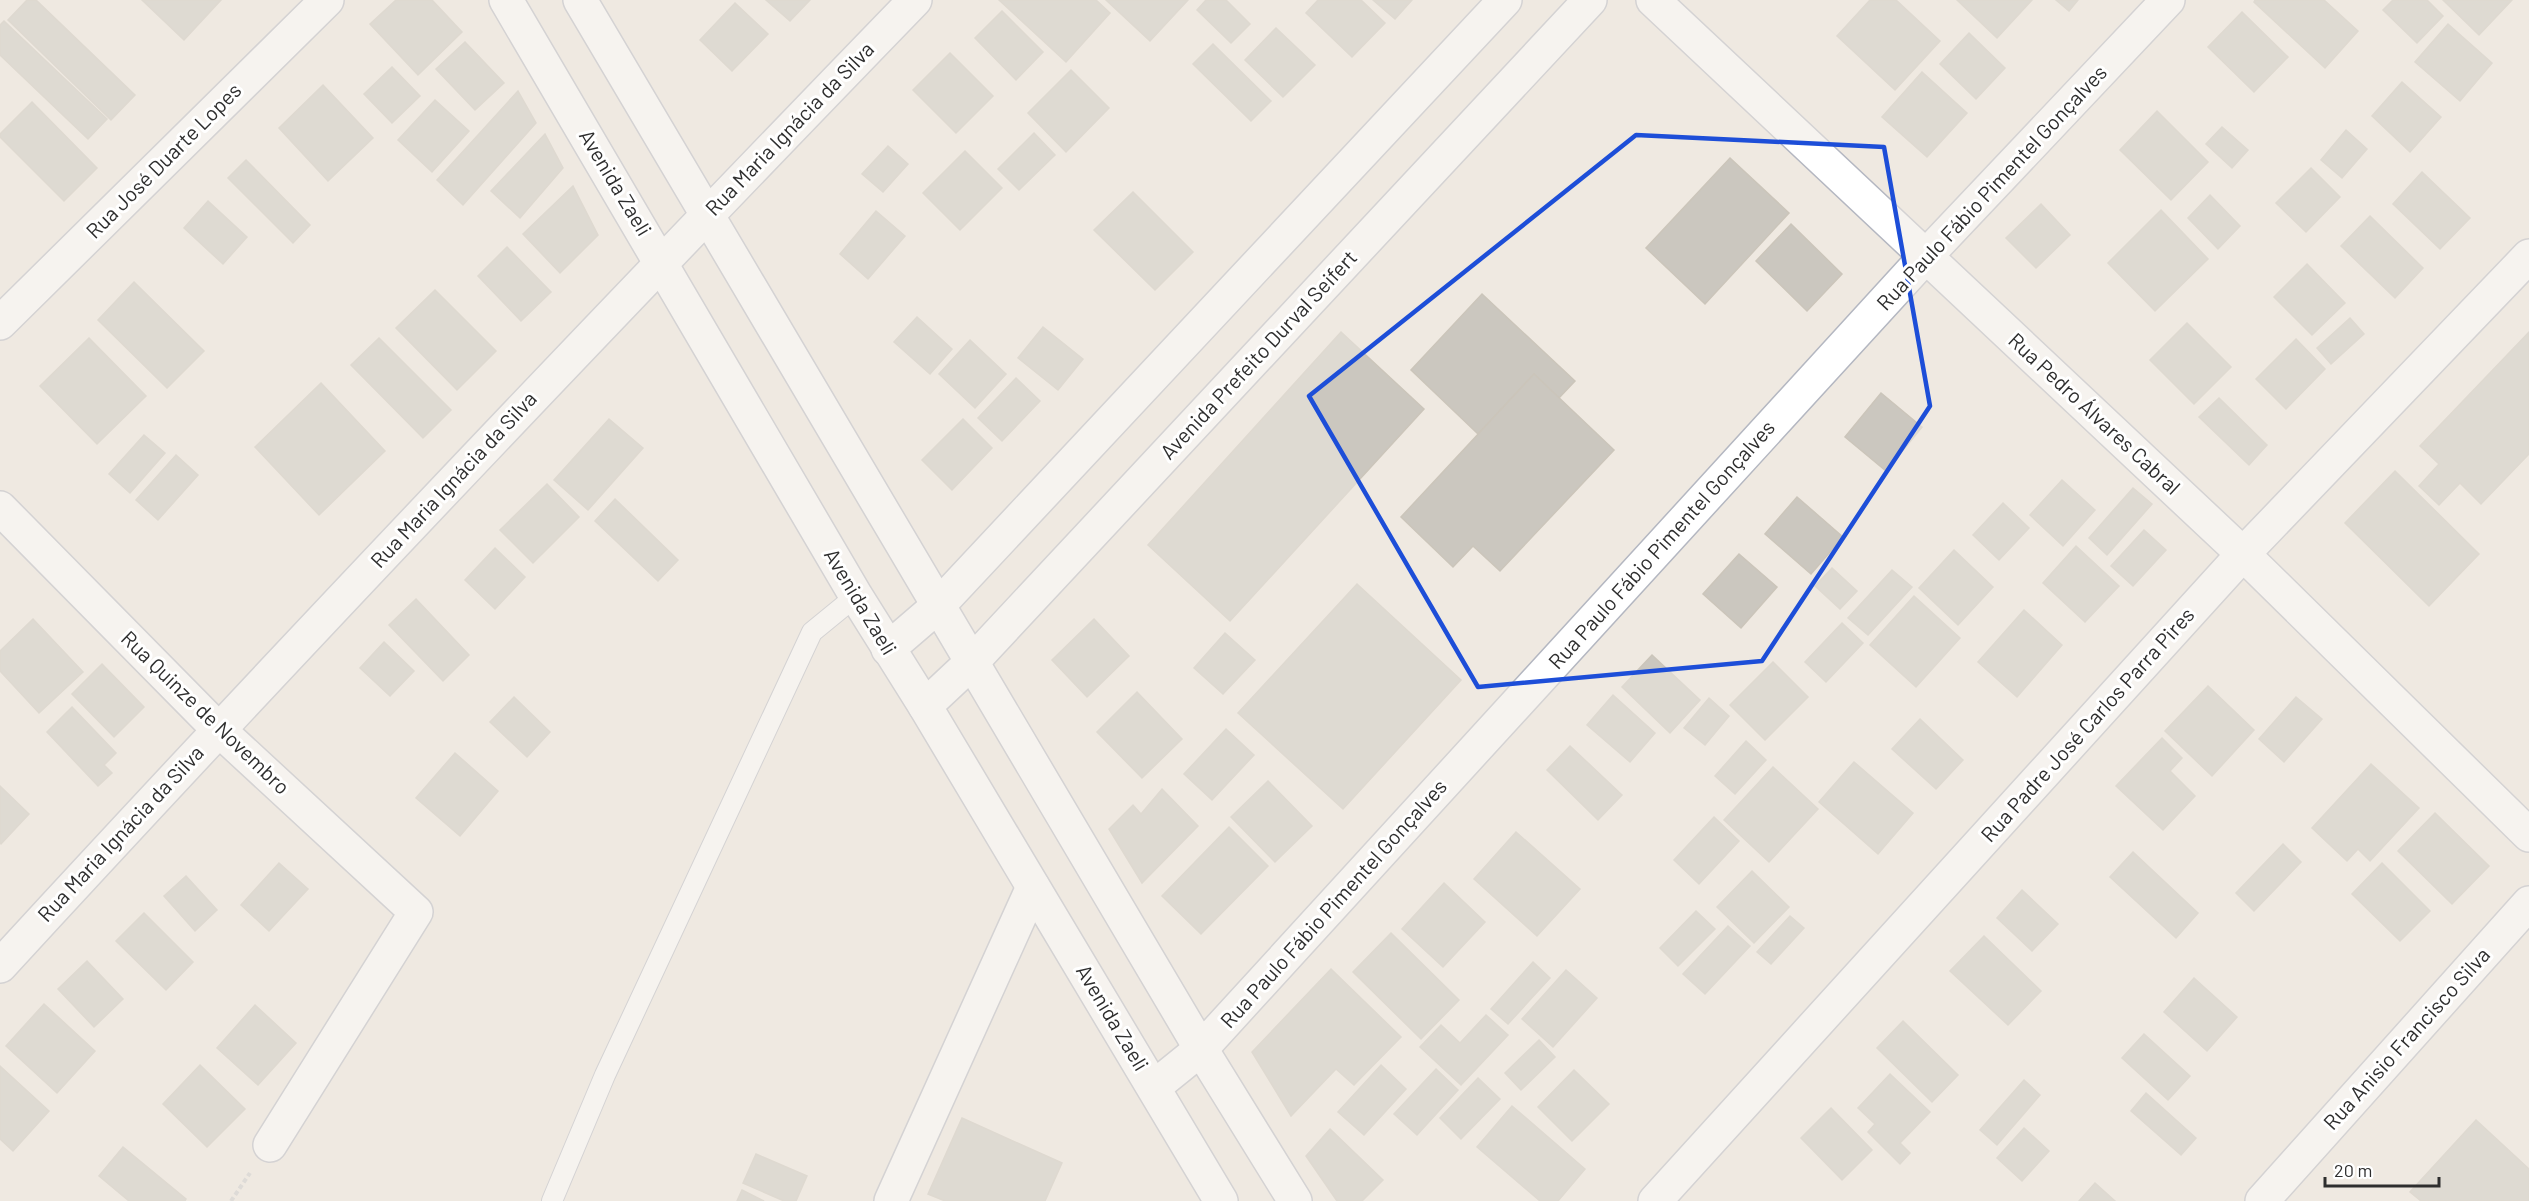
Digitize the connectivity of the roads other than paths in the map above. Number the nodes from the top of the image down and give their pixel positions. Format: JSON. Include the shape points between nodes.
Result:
{"nodes":[{"id":1,"x":327,"y":0,"type":"edge"},
{"id":2,"x":506,"y":0,"type":"edge"},
{"id":3,"x":580,"y":0,"type":"edge"},
{"id":4,"x":915,"y":0,"type":"edge"},
{"id":5,"x":1505,"y":0,"type":"edge"},
{"id":6,"x":1590,"y":0,"type":"edge"},
{"id":7,"x":1653,"y":0,"type":"edge"},
{"id":8,"x":2168,"y":0,"type":"edge"},
{"id":9,"x":707,"y":215,"type":"junction"},
{"id":10,"x":1926,"y":256,"type":"junction"},
{"id":11,"x":2529,"y":256,"type":"edge"},
{"id":12,"x":661,"y":261,"type":"junction"},
{"id":13,"x":0,"y":323,"type":"edge"},
{"id":14,"x":0,"y":508,"type":"edge"},
{"id":15,"x":2243,"y":554,"type":"junction"},
{"id":16,"x":856,"y":596,"type":"junction"},
{"id":17,"x":938,"y":606,"type":"junction"},
{"id":18,"x":888,"y":650,"type":"junction"},
{"id":19,"x":973,"y":661,"type":"junction"},
{"id":20,"x":925,"y":706,"type":"junction"},
{"id":21,"x":218,"y":729,"type":"junction"},
{"id":22,"x":2529,"y":835,"type":"edge"},
{"id":23,"x":1033,"y":887,"type":"junction"},
{"id":24,"x":2529,"y":903,"type":"edge"},
{"id":25,"x":0,"y":966,"type":"edge"},
{"id":26,"x":1201,"y":1049,"type":"junction"},
{"id":27,"x":1154,"y":1087,"type":"junction"},
{"id":28,"x":270,"y":1145,"type":"dead end"},
{"id":29,"x":1216,"y":1198,"type":"edge"},
{"id":30,"x":552,"y":1201,"type":"edge"},
{"id":31,"x":891,"y":1201,"type":"edge"},
{"id":32,"x":1295,"y":1201,"type":"edge"},
{"id":33,"x":1655,"y":1201,"type":"edge"},
{"id":34,"x":2262,"y":1201,"type":"edge"}],
"edges":[{"from":1,"to":13,"type":"street","name":"Rua José Duarte Lopes"},
{"from":2,"to":12,"type":"street","name":"Avenida Zaeli"},
{"from":3,"to":9,"type":"street"},
{"from":4,"to":9,"type":"street","name":"Rua Maria Ignácia da Silva"},
{"from":5,"to":17,"type":"street"},
{"from":6,"to":19,"type":"street","name":"Avenida Prefeito Durval Seifert"},
{"from":7,"to":10,"type":"street","name":"Rua Pedro Álvares Cabral"},
{"from":8,"to":10,"type":"street","name":"Rua Paulo Fábio Pimentel Gonçalves"},
{"from":9,"to":12,"type":"street","name":"Rua Maria Ignácia da Silva"},
{"from":9,"to":17,"type":"street"},
{"from":10,"to":15,"type":"street","name":"Rua Pedro Álvares Cabral"},
{"from":10,"to":26,"type":"street","name":"Rua Paulo Fábio Pimentel Gonçalves"},
{"from":11,"to":15,"type":"street","name":"Rua Padre José Carlos Parra Pires"},
{"from":12,"to":16,"type":"street","name":"Avenida Zaeli"},
{"from":12,"to":21,"type":"street","name":"Rua Maria Ignácia da Silva"},
{"from":14,"to":21,"type":"street","name":"Rua Quinze de Novembro"},
{"from":15,"to":22,"type":"street","name":"Rua Pedro Álvares Cabral"},
{"from":15,"to":33,"type":"street","name":"Rua Padre José Carlos Parra Pires"},
{"from":16,"to":18,"type":"street","name":"Avenida Zaeli"},
{"from":16,"to":30,"type":"lane","via":[[812,632],[605,1075]]},
{"from":17,"to":18,"type":"street"},
{"from":17,"to":19,"type":"street"},
{"from":18,"to":20,"type":"street","name":"Avenida Zaeli"},
{"from":19,"to":20,"type":"street","name":"Avenida Prefeito Durval Seifert"},
{"from":19,"to":26,"type":"street"},
{"from":20,"to":23,"type":"street","name":"Avenida Zaeli"},
{"from":21,"to":25,"type":"street","name":"Rua Maria Ignácia da Silva"},
{"from":21,"to":28,"type":"street","name":"Rua Quinze de Novembro","via":[[416,912]]},
{"from":23,"to":27,"type":"street","name":"Avenida Zaeli"},
{"from":23,"to":31,"type":"street"},
{"from":24,"to":34,"type":"street","name":"Rua Anisio Francisco Silva"},
{"from":26,"to":27,"type":"street","name":"Rua Paulo Fábio Pimentel Gonçalves"},
{"from":26,"to":32,"type":"street"},
{"from":27,"to":29,"type":"street","name":"Avenida Zaeli"}]}
